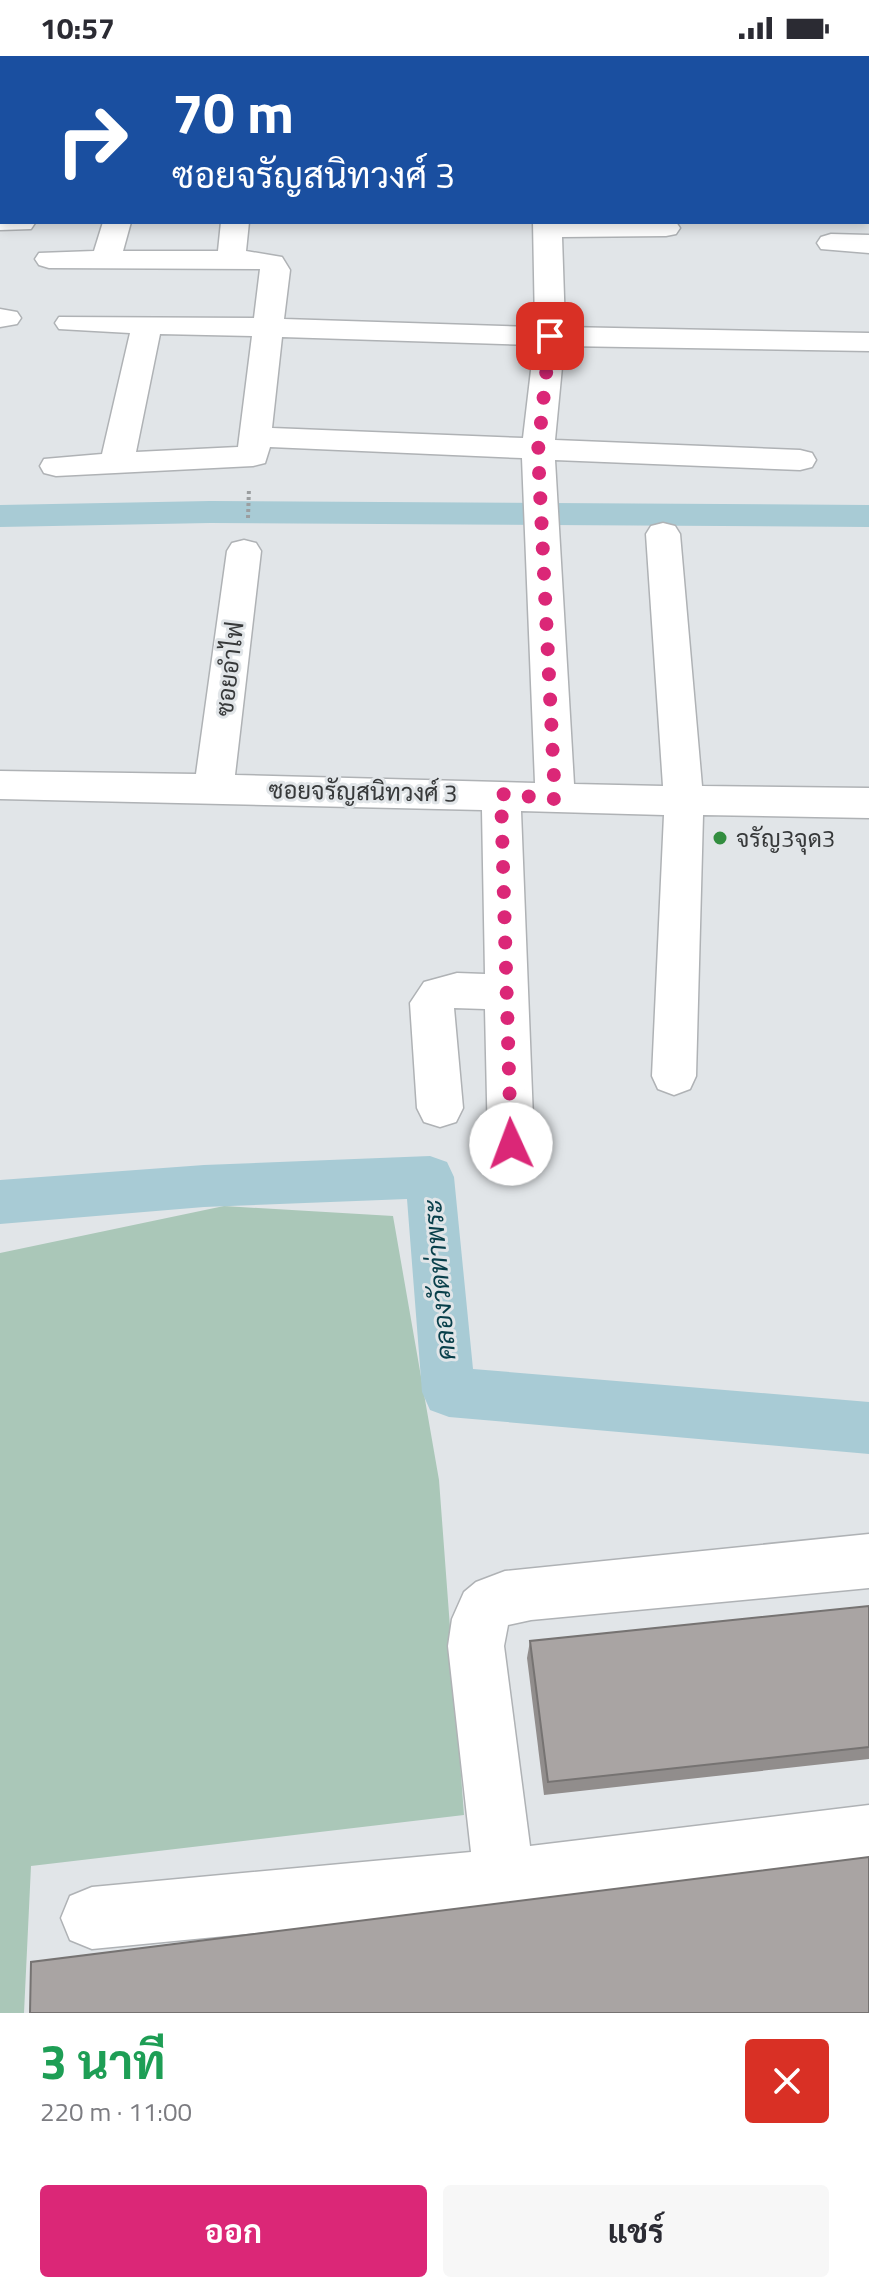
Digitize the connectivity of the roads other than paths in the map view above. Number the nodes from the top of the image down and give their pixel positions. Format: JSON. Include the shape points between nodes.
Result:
{"nodes":[{"id":1,"x":116,"y":224,"type":"edge"},
{"id":2,"x":235,"y":224,"type":"edge"},
{"id":3,"x":547,"y":225,"type":"edge"},
{"id":4,"x":666,"y":228,"type":"dead end"},
{"id":5,"x":831,"y":243,"type":"dead end"},
{"id":6,"x":869,"y":244,"type":"edge"},
{"id":7,"x":49,"y":259,"type":"dead end"},
{"id":8,"x":106,"y":259,"type":"junction"},
{"id":9,"x":231,"y":260,"type":"junction"},
{"id":10,"x":70,"y":323,"type":"dead end"},
{"id":11,"x":147,"y":324,"type":"junction"},
{"id":12,"x":266,"y":327,"type":"junction"},
{"id":13,"x":550,"y":336,"type":"junction"},
{"id":14,"x":869,"y":342,"type":"edge"},
{"id":15,"x":255,"y":437,"type":"junction"},
{"id":16,"x":538,"y":451,"type":"junction"},
{"id":17,"x":800,"y":460,"type":"dead end"},
{"id":18,"x":117,"y":462,"type":"junction"},
{"id":19,"x":56,"y":466,"type":"dead end"},
{"id":20,"x":663,"y":534,"type":"dead end"},
{"id":21,"x":246,"y":535,"type":"road end"},
{"id":22,"x":0,"y":786,"type":"edge"},
{"id":23,"x":214,"y":788,"type":"junction"},
{"id":24,"x":501,"y":794,"type":"junction"},
{"id":25,"x":555,"y":799,"type":"junction"},
{"id":26,"x":684,"y":802,"type":"junction"},
{"id":27,"x":869,"y":803,"type":"edge"},
{"id":28,"x":506,"y":993,"type":"junction"},
{"id":29,"x":674,"y":1076,"type":"dead end"},
{"id":30,"x":440,"y":1108,"type":"dead end"},
{"id":31,"x":511,"y":1144,"type":"dead end"},
{"id":32,"x":869,"y":1561,"type":"edge"},
{"id":33,"x":869,"y":1835,"type":"edge"},
{"id":34,"x":504,"y":1879,"type":"junction"},
{"id":35,"x":92,"y":1918,"type":"dead end"}],
"edges":[{"from":1,"to":8,"type":"street"},
{"from":2,"to":9,"type":"street"},
{"from":3,"to":4,"type":"street"},
{"from":3,"to":13,"type":"street"},
{"from":5,"to":6,"type":"street"},
{"from":7,"to":8,"type":"street"},
{"from":8,"to":9,"type":"street"},
{"from":9,"to":12,"type":"street","via":[[272,263]]},
{"from":10,"to":11,"type":"street"},
{"from":11,"to":12,"type":"street"},
{"from":11,"to":18,"type":"street"},
{"from":12,"to":13,"type":"street"},
{"from":12,"to":15,"type":"street"},
{"from":13,"to":14,"type":"street"},
{"from":13,"to":16,"type":"street"},
{"from":15,"to":16,"type":"street"},
{"from":15,"to":18,"type":"street","via":[[253,456]]},
{"from":16,"to":17,"type":"street"},
{"from":16,"to":25,"type":"street"},
{"from":18,"to":19,"type":"street"},
{"from":20,"to":26,"type":"street"},
{"from":21,"to":23,"type":"street","name":"ซอยอำไฟ"},
{"from":22,"to":23,"type":"street","name":"ซอยจรัญสนิทวงศ์ 3"},
{"from":23,"to":24,"type":"street","name":"ซอยจรัญสนิทวงศ์ 3"},
{"from":24,"to":25,"type":"street","name":"ซอยจรัญสนิทวงศ์ 3"},
{"from":24,"to":28,"type":"street"},
{"from":25,"to":26,"type":"street","name":"ซอยจรัญสนิทวงศ์ 3"},
{"from":26,"to":27,"type":"street","name":"ซอยจรัญสนิทวงศ์ 3"},
{"from":26,"to":29,"type":"street"},
{"from":28,"to":30,"type":"street","via":[[457,990],[439,994],[432,1003]]},
{"from":28,"to":31,"type":"street"},
{"from":32,"to":34,"type":"street","via":[[531,1593],[484,1606],[477,1619],[476,1646]]},
{"from":33,"to":34,"type":"street"},
{"from":34,"to":35,"type":"street"}]}
